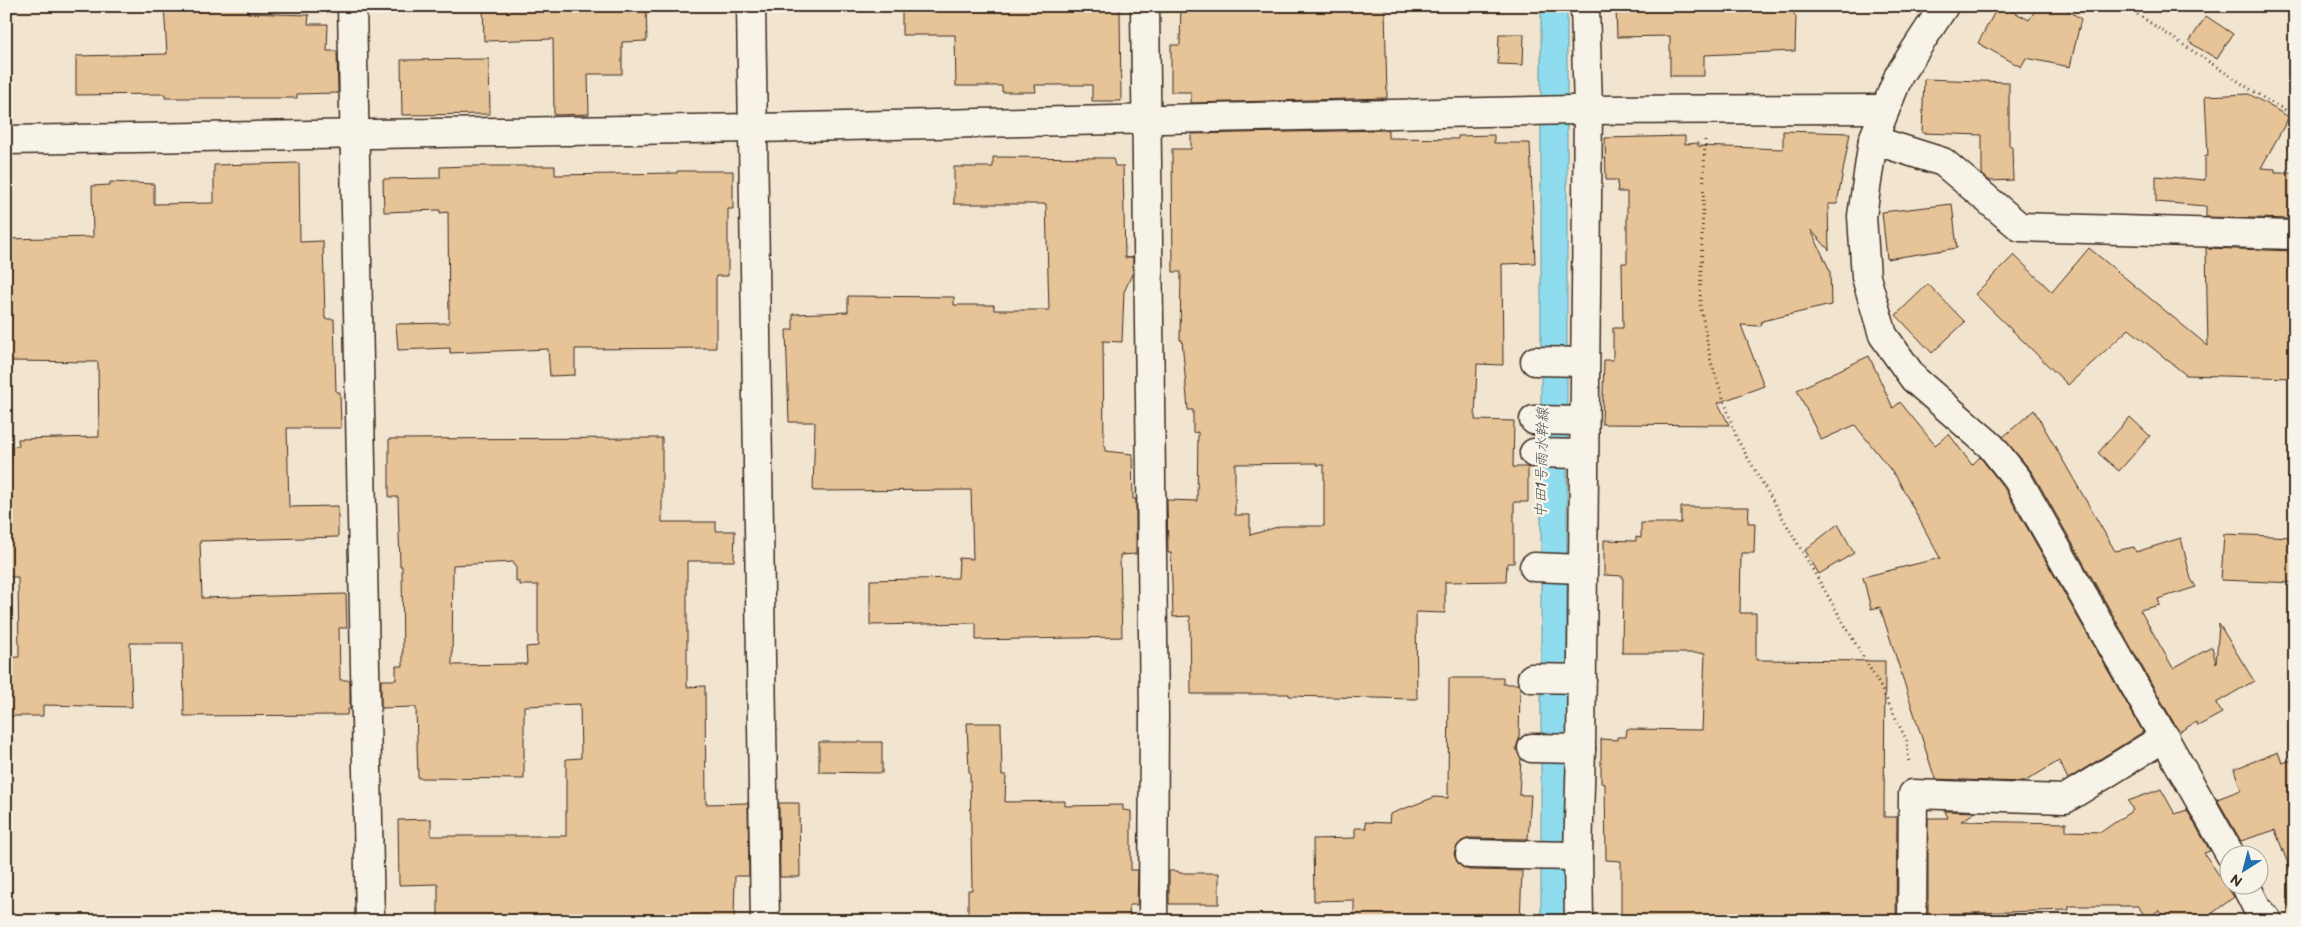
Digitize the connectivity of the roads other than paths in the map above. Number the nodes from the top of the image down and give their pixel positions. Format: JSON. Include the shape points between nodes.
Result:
{"nodes":[{"id":1,"x":352,"y":6,"type":"edge"},
{"id":2,"x":751,"y":6,"type":"edge"},
{"id":3,"x":1145,"y":6,"type":"edge"},
{"id":4,"x":1584,"y":6,"type":"edge"},
{"id":5,"x":1944,"y":6,"type":"edge"},
{"id":6,"x":1580,"y":110,"type":"junction"},
{"id":7,"x":1885,"y":110,"type":"junction"},
{"id":8,"x":1147,"y":120,"type":"junction"},
{"id":9,"x":753,"y":128,"type":"junction"},
{"id":10,"x":354,"y":135,"type":"junction"},
{"id":11,"x":6,"y":140,"type":"edge"},
{"id":12,"x":1873,"y":140,"type":"junction"},
{"id":13,"x":2295,"y":236,"type":"edge"},
{"id":14,"x":1535,"y":361,"type":"dead end"},
{"id":15,"x":1584,"y":362,"type":"junction"},
{"id":16,"x":1534,"y":420,"type":"dead end"},
{"id":17,"x":1583,"y":421,"type":"junction"},
{"id":18,"x":1534,"y":454,"type":"dead end"},
{"id":19,"x":1583,"y":454,"type":"junction"},
{"id":20,"x":1534,"y":567,"type":"dead end"},
{"id":21,"x":1582,"y":569,"type":"junction"},
{"id":22,"x":1532,"y":678,"type":"dead end"},
{"id":23,"x":1582,"y":679,"type":"junction"},
{"id":24,"x":2165,"y":737,"type":"junction"},
{"id":25,"x":1532,"y":748,"type":"dead end"},
{"id":26,"x":1581,"y":749,"type":"junction"},
{"id":27,"x":2224,"y":844,"type":"edge"},
{"id":28,"x":1470,"y":854,"type":"dead end"},
{"id":29,"x":1578,"y":856,"type":"junction"},
{"id":30,"x":370,"y":921,"type":"edge"},
{"id":31,"x":765,"y":921,"type":"edge"},
{"id":32,"x":1153,"y":921,"type":"edge"},
{"id":33,"x":1579,"y":921,"type":"edge"},
{"id":34,"x":1912,"y":921,"type":"edge"}],
"edges":[{"from":1,"to":10,"type":"street"},
{"from":2,"to":9,"type":"street"},
{"from":3,"to":8,"type":"street"},
{"from":4,"to":6,"type":"street"},
{"from":5,"to":7,"type":"street","via":[[1899,75]]},
{"from":6,"to":7,"type":"street"},
{"from":6,"to":8,"type":"street"},
{"from":6,"to":15,"type":"street"},
{"from":7,"to":12,"type":"street"},
{"from":8,"to":9,"type":"street"},
{"from":8,"to":32,"type":"street","via":[[1154,713]]},
{"from":9,"to":10,"type":"street"},
{"from":9,"to":31,"type":"street"},
{"from":10,"to":11,"type":"street"},
{"from":10,"to":30,"type":"street"},
{"from":12,"to":13,"type":"street","via":[[1943,162],[2020,227]]},
{"from":12,"to":24,"type":"street","via":[[1862,216],[1866,276],[1884,335],[1914,379],[1991,446],[2018,480]]},
{"from":14,"to":15,"type":"street"},
{"from":15,"to":17,"type":"street"},
{"from":16,"to":17,"type":"street"},
{"from":17,"to":19,"type":"street"},
{"from":18,"to":19,"type":"street"},
{"from":19,"to":21,"type":"street"},
{"from":20,"to":21,"type":"street"},
{"from":21,"to":23,"type":"street"},
{"from":22,"to":23,"type":"street"},
{"from":23,"to":26,"type":"street"},
{"from":24,"to":27,"type":"street"},
{"from":24,"to":34,"type":"street","via":[[2065,799],[1913,794]]},
{"from":25,"to":26,"type":"street"},
{"from":26,"to":29,"type":"street"},
{"from":28,"to":29,"type":"street"},
{"from":29,"to":33,"type":"street"}]}
